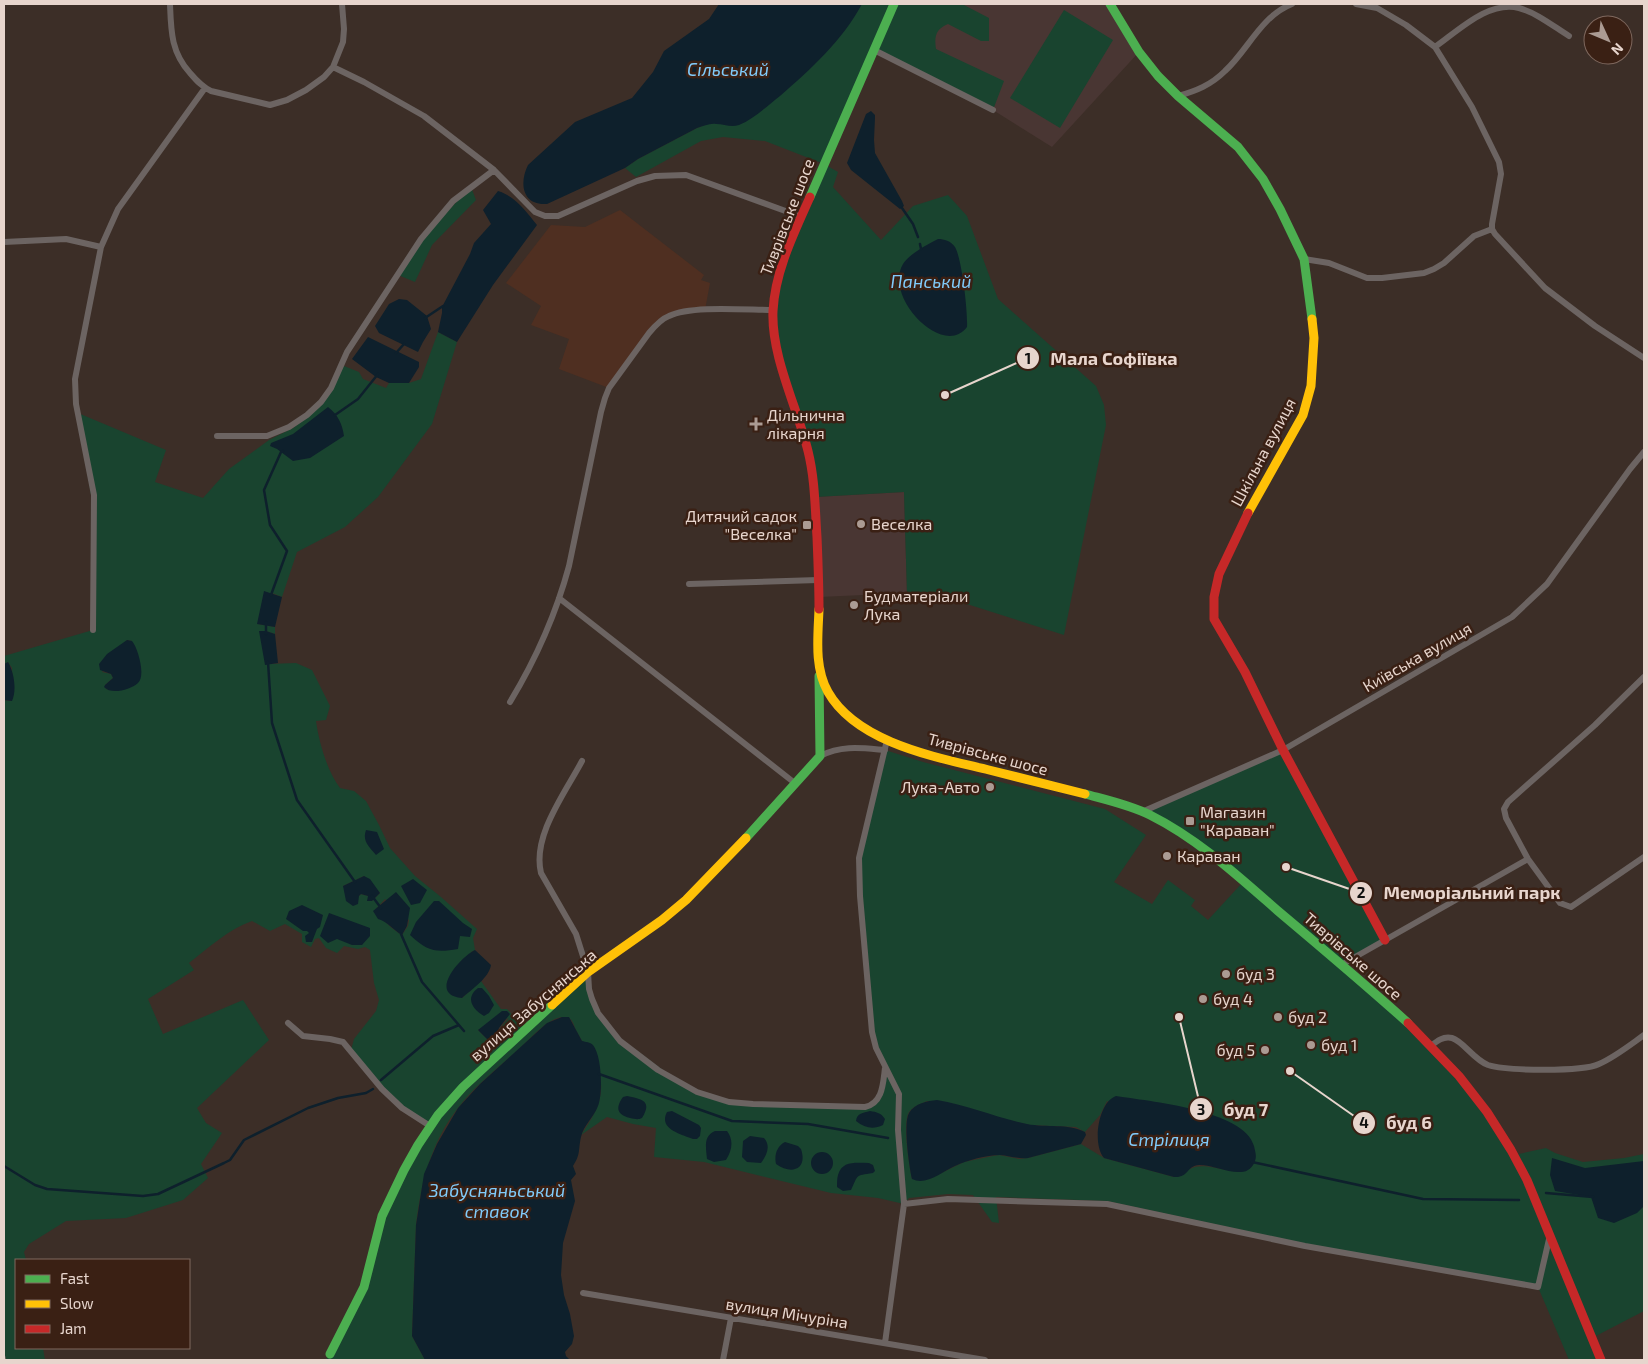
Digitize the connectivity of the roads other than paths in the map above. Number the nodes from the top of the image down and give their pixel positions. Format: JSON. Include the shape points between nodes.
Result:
{"nodes":[{"id":1,"x":170,"y":4,"type":"edge"},
{"id":2,"x":342,"y":4,"type":"edge"},
{"id":3,"x":894,"y":4,"type":"edge"},
{"id":4,"x":1110,"y":4,"type":"edge"},
{"id":5,"x":1292,"y":4,"type":"edge"},
{"id":6,"x":1356,"y":4,"type":"edge"},
{"id":7,"x":1569,"y":36,"type":"dead end"},
{"id":8,"x":1435,"y":47,"type":"junction"},
{"id":9,"x":874,"y":50,"type":"junction"},
{"id":10,"x":333,"y":66,"type":"junction"},
{"id":11,"x":205,"y":88,"type":"junction"},
{"id":12,"x":1178,"y":96,"type":"junction"},
{"id":13,"x":993,"y":110,"type":"dead end"},
{"id":14,"x":494,"y":170,"type":"junction"},
{"id":15,"x":802,"y":217,"type":"junction"},
{"id":16,"x":1492,"y":230,"type":"junction"},
{"id":17,"x":4,"y":242,"type":"edge"},
{"id":18,"x":101,"y":247,"type":"junction"},
{"id":19,"x":1304,"y":260,"type":"junction"},
{"id":20,"x":773,"y":310,"type":"junction"},
{"id":21,"x":1644,"y":358,"type":"edge"},
{"id":22,"x":217,"y":436,"type":"dead end"},
{"id":23,"x":1644,"y":452,"type":"edge"},
{"id":24,"x":818,"y":580,"type":"junction"},
{"id":25,"x":689,"y":584,"type":"dead end"},
{"id":26,"x":560,"y":598,"type":"junction"},
{"id":27,"x":93,"y":630,"type":"dead end"},
{"id":28,"x":819,"y":670,"type":"junction"},
{"id":29,"x":1644,"y":677,"type":"edge"},
{"id":30,"x":510,"y":702,"type":"dead end"},
{"id":31,"x":888,"y":740,"type":"junction"},
{"id":32,"x":885,"y":750,"type":"junction"},
{"id":33,"x":1283,"y":750,"type":"junction"},
{"id":34,"x":820,"y":756,"type":"junction"},
{"id":35,"x":582,"y":761,"type":"dead end"},
{"id":36,"x":796,"y":784,"type":"junction"},
{"id":37,"x":1144,"y":811,"type":"junction"},
{"id":38,"x":1644,"y":857,"type":"edge"},
{"id":39,"x":1528,"y":859,"type":"junction"},
{"id":40,"x":1385,"y":940,"type":"junction"},
{"id":41,"x":1341,"y":965,"type":"junction"},
{"id":42,"x":588,"y":972,"type":"junction"},
{"id":43,"x":288,"y":1023,"type":"dead end"},
{"id":44,"x":1644,"y":1035,"type":"edge"},
{"id":45,"x":1431,"y":1046,"type":"junction"},
{"id":46,"x":885,"y":1068,"type":"junction"},
{"id":47,"x":430,"y":1126,"type":"junction"},
{"id":48,"x":904,"y":1204,"type":"junction"},
{"id":49,"x":1550,"y":1234,"type":"junction"},
{"id":50,"x":583,"y":1294,"type":"dead end"},
{"id":51,"x":731,"y":1318,"type":"junction"},
{"id":52,"x":886,"y":1343,"type":"junction"},
{"id":53,"x":330,"y":1354,"type":"dead end"},
{"id":54,"x":724,"y":1360,"type":"edge"},
{"id":55,"x":985,"y":1360,"type":"edge"},
{"id":56,"x":1601,"y":1360,"type":"edge"}],
"edges":[{"from":1,"to":11,"type":"street","via":[[174,48],[183,65]]},
{"from":2,"to":10,"type":"street","via":[[343,42]]},
{"from":3,"to":9,"type":"street","name":"Тиврівське шосе"},
{"from":4,"to":12,"type":"street","name":"Шкільна вулиця","via":[[1150,66]]},
{"from":5,"to":12,"type":"street","via":[[1270,17],[1217,78],[1199,90]]},
{"from":6,"to":8,"type":"street","via":[[1377,8]]},
{"from":7,"to":8,"type":"street","via":[[1525,10],[1501,6],[1486,11]]},
{"from":8,"to":16,"type":"street","via":[[1472,107],[1500,162]]},
{"from":9,"to":13,"type":"street"},
{"from":9,"to":15,"type":"street","name":"Тиврівське шосе"},
{"from":10,"to":11,"type":"street","via":[[306,90],[270,105]]},
{"from":10,"to":14,"type":"street","via":[[424,116]]},
{"from":11,"to":18,"type":"street","via":[[118,210]]},
{"from":12,"to":19,"type":"street","name":"Шкільна вулиця","via":[[1238,146],[1280,209]]},
{"from":14,"to":15,"type":"street","via":[[535,212],[545,216],[558,216],[637,180],[686,175]]},
{"from":14,"to":22,"type":"street","via":[[453,201],[421,239],[347,352],[321,402],[289,427],[267,436]]},
{"from":15,"to":20,"type":"street","name":"Тиврівське шосе","via":[[782,264]]},
{"from":16,"to":19,"type":"street","via":[[1474,236],[1444,263],[1424,273],[1367,278],[1325,262]]},
{"from":16,"to":21,"type":"street","via":[[1545,288]]},
{"from":17,"to":18,"type":"street","via":[[66,239]]},
{"from":18,"to":27,"type":"street","via":[[74,378],[94,495]]},
{"from":19,"to":33,"type":"street","name":"Шкільна вулиця","via":[[1314,338],[1311,386],[1303,414],[1241,526],[1219,574],[1214,597],[1214,619],[1245,672]]},
{"from":20,"to":24,"type":"street","name":"Тиврівське шосе","via":[[776,346],[812,473]]},
{"from":20,"to":26,"type":"street","via":[[675,313],[662,320],[649,334],[609,388]]},
{"from":23,"to":33,"type":"street","name":"Київська вулиця","via":[[1547,584],[1512,617]]},
{"from":24,"to":25,"type":"street"},
{"from":24,"to":28,"type":"street","name":"Тиврівське шосе"},
{"from":26,"to":30,"type":"street","via":[[532,663]]},
{"from":26,"to":36,"type":"street"},
{"from":28,"to":31,"type":"street","name":"Тиврівське шосе","via":[[828,692],[842,710],[866,729]]},
{"from":28,"to":34,"type":"street"},
{"from":29,"to":39,"type":"street","via":[[1508,802],[1504,809],[1506,818]]},
{"from":31,"to":32,"type":"street"},
{"from":31,"to":37,"type":"street","name":"Тиврівське шосе","via":[[934,756]]},
{"from":32,"to":34,"type":"street","via":[[845,747]]},
{"from":32,"to":46,"type":"street","via":[[861,846],[859,882],[872,1032]]},
{"from":33,"to":37,"type":"street","name":"Київська вулиця"},
{"from":33,"to":40,"type":"street","name":"Шкільна вулиця"},
{"from":34,"to":36,"type":"street","name":"вулиця Забуснянська"},
{"from":35,"to":42,"type":"street","via":[[551,819],[538,856],[541,873],[576,934]]},
{"from":36,"to":42,"type":"street","name":"вулиця Забуснянська","via":[[686,900]]},
{"from":37,"to":41,"type":"street","name":"Тиврівське шосе","via":[[1210,853]]},
{"from":38,"to":39,"type":"street","via":[[1571,907],[1560,903]]},
{"from":39,"to":40,"type":"street"},
{"from":40,"to":41,"type":"street"},
{"from":41,"to":45,"type":"street","name":"Тиврівське шосе"},
{"from":42,"to":46,"type":"street","via":[[595,1007],[620,1041],[671,1079],[714,1098],[742,1104],[865,1106],[880,1097]]},
{"from":42,"to":47,"type":"street","name":"вулиця Забуснянська","via":[[463,1087]]},
{"from":43,"to":47,"type":"street","via":[[303,1036],[343,1042],[382,1089],[402,1108]]},
{"from":44,"to":45,"type":"street","via":[[1600,1064],[1579,1069],[1523,1070],[1490,1065],[1456,1040],[1445,1037]]},
{"from":45,"to":49,"type":"street","name":"Тиврівське шосе","via":[[1479,1101],[1496,1126],[1521,1169]]},
{"from":46,"to":48,"type":"street","via":[[899,1094],[898,1130]]},
{"from":47,"to":53,"type":"street","name":"вулиця Забуснянська","via":[[382,1216],[364,1287]]},
{"from":48,"to":49,"type":"street","via":[[948,1198],[1107,1204],[1305,1246],[1538,1287]]},
{"from":48,"to":52,"type":"street"},
{"from":49,"to":56,"type":"street","name":"Тиврівське шосе"},
{"from":50,"to":51,"type":"street","name":"вулиця Мічуріна"},
{"from":51,"to":52,"type":"street","name":"вулиця Мічуріна"},
{"from":51,"to":54,"type":"street"},
{"from":52,"to":55,"type":"street","name":"вулиця Мічуріна"}]}
